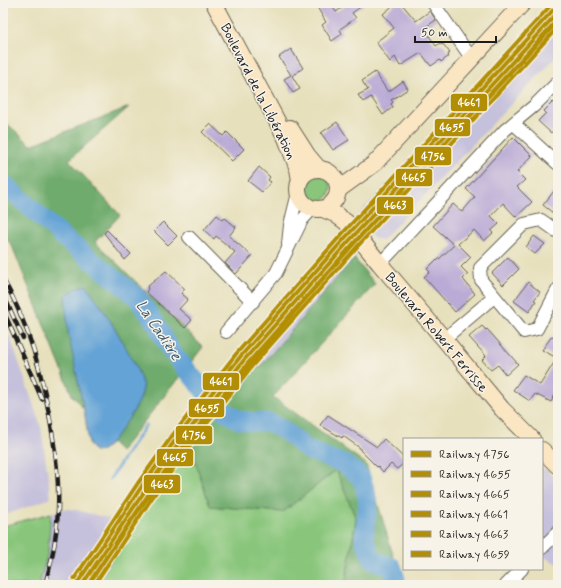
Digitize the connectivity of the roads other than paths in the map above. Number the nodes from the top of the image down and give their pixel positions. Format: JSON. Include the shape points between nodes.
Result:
{"nodes":[{"id":1,"x":214,"y":3,"type":"edge"},
{"id":2,"x":222,"y":3,"type":"edge"},
{"id":3,"x":433,"y":3,"type":"edge"},
{"id":4,"x":523,"y":3,"type":"edge"},
{"id":5,"x":472,"y":59,"type":"junction"},
{"id":6,"x":558,"y":82,"type":"edge"},
{"id":7,"x":514,"y":124,"type":"junction"},
{"id":8,"x":374,"y":164,"type":"junction"},
{"id":9,"x":558,"y":164,"type":"edge"},
{"id":10,"x":325,"y":171,"type":"junction"},
{"id":11,"x":299,"y":187,"type":"junction"},
{"id":12,"x":338,"y":193,"type":"junction"},
{"id":13,"x":317,"y":209,"type":"junction"},
{"id":14,"x":346,"y":222,"type":"junction"},
{"id":15,"x":558,"y":232,"type":"edge"},
{"id":16,"x":189,"y":237,"type":"dead end"},
{"id":17,"x":287,"y":249,"type":"junction"},
{"id":18,"x":380,"y":264,"type":"junction"},
{"id":19,"x":558,"y":289,"type":"edge"},
{"id":20,"x":494,"y":297,"type":"junction"},
{"id":21,"x":253,"y":302,"type":"junction"},
{"id":22,"x":226,"y":332,"type":"dead end"},
{"id":23,"x":444,"y":339,"type":"junction"},
{"id":24,"x":531,"y":438,"type":"edge"},
{"id":25,"x":543,"y":451,"type":"edge"},
{"id":26,"x":558,"y":466,"type":"edge"},
{"id":27,"x":558,"y":532,"type":"edge"},
{"id":28,"x":543,"y":547,"type":"edge"},
{"id":29,"x":521,"y":570,"type":"edge"},
{"id":30,"x":506,"y":585,"type":"edge"}],
"edges":[{"from":1,"to":11,"type":"street","name":"Boulevard de la Libération","via":[[286,138],[298,169]]},
{"from":2,"to":10,"type":"street","name":"Boulevard de la Libération","via":[[308,156]]},
{"from":3,"to":5,"type":"street"},
{"from":4,"to":5,"type":"street"},
{"from":5,"to":8,"type":"street"},
{"from":6,"to":7,"type":"street"},
{"from":7,"to":9,"type":"street"},
{"from":7,"to":18,"type":"street","via":[[505,130]]},
{"from":8,"to":10,"type":"street","via":[[357,169]]},
{"from":8,"to":12,"type":"street"},
{"from":10,"to":11,"type":"street","via":[[307,171]]},
{"from":10,"to":12,"type":"street","via":[[336,181]]},
{"from":11,"to":13,"type":"street","via":[[300,200],[305,205]]},
{"from":11,"to":17,"type":"street"},
{"from":12,"to":13,"type":"street","via":[[332,204]]},
{"from":12,"to":14,"type":"street","name":"Boulevard Robert Ferrisse"},
{"from":13,"to":14,"type":"street","name":"Boulevard Robert Ferrisse","via":[[335,214]]},
{"from":13,"to":17,"type":"street","via":[[302,220]]},
{"from":14,"to":18,"type":"street","name":"Boulevard Robert Ferrisse"},
{"from":15,"to":20,"type":"street","via":[[541,220],[524,224],[480,268],[481,280]]},
{"from":16,"to":21,"type":"street"},
{"from":17,"to":21,"type":"street","via":[[276,273]]},
{"from":18,"to":23,"type":"street","name":"Boulevard Robert Ferrisse"},
{"from":19,"to":20,"type":"street","via":[[537,329],[524,332]]},
{"from":20,"to":23,"type":"street"},
{"from":21,"to":22,"type":"street"},
{"from":23,"to":24,"type":"street","name":"Boulevard Robert Ferrisse","via":[[502,409]]},
{"from":25,"to":26,"type":"street"},
{"from":27,"to":28,"type":"street"},
{"from":29,"to":30,"type":"street"}]}
